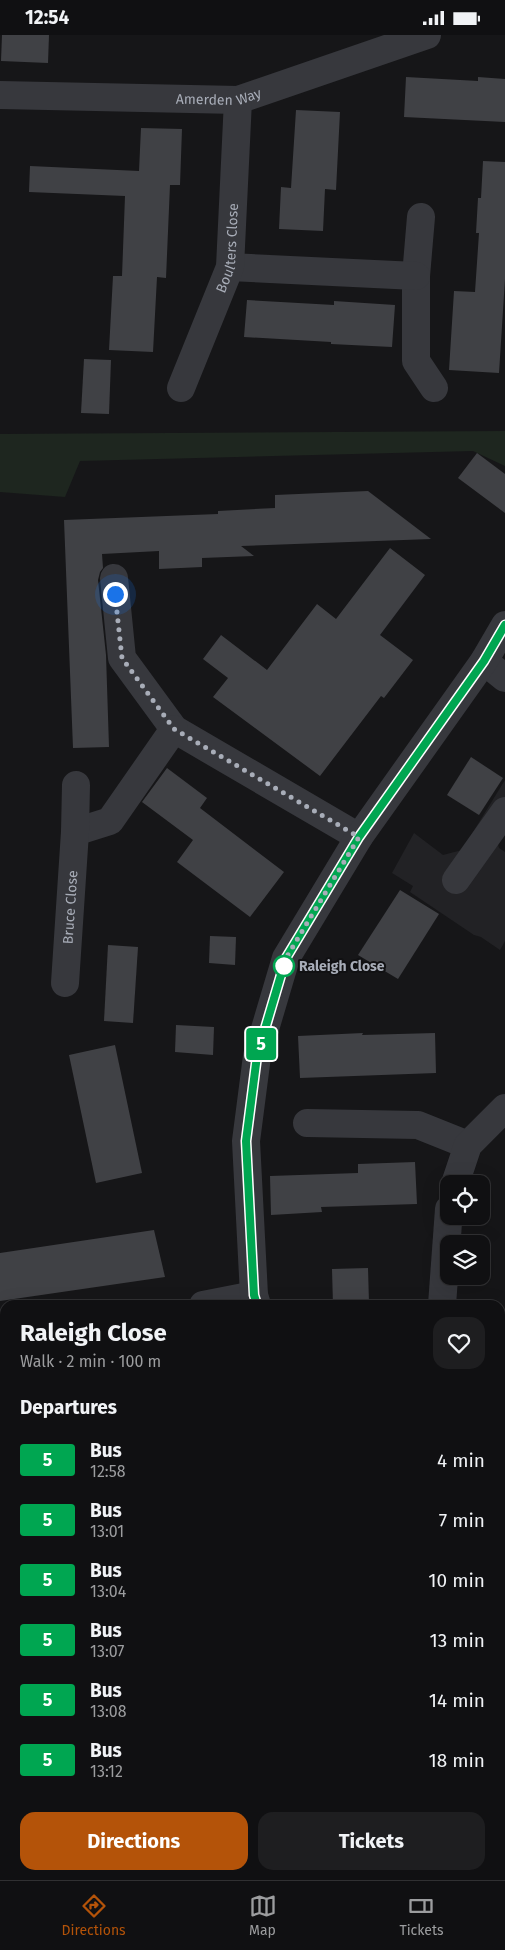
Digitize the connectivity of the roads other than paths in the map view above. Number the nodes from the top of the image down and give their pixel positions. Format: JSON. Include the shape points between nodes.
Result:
{"nodes":[{"id":1,"x":409,"y":38,"type":"edge"},
{"id":2,"x":0,"y":95,"type":"edge"},
{"id":3,"x":238,"y":100,"type":"junction"},
{"id":4,"x":421,"y":217,"type":"dead end"},
{"id":5,"x":230,"y":267,"type":"junction"},
{"id":6,"x":416,"y":276,"type":"junction"},
{"id":7,"x":181,"y":388,"type":"dead end"},
{"id":8,"x":434,"y":389,"type":"dead end"},
{"id":9,"x":114,"y":578,"type":"dead end"},
{"id":10,"x":505,"y":625,"type":"edge"},
{"id":11,"x":484,"y":661,"type":"junction"},
{"id":12,"x":505,"y":678,"type":"edge"},
{"id":13,"x":174,"y":729,"type":"junction"},
{"id":14,"x":76,"y":785,"type":"dead end"},
{"id":15,"x":505,"y":811,"type":"edge"},
{"id":16,"x":75,"y":832,"type":"junction"},
{"id":17,"x":359,"y":837,"type":"junction"},
{"id":18,"x":456,"y":881,"type":"dead end"},
{"id":19,"x":65,"y":983,"type":"dead end"},
{"id":20,"x":505,"y":1108,"type":"edge"},
{"id":21,"x":307,"y":1123,"type":"dead end"},
{"id":22,"x":468,"y":1145,"type":"junction"},
{"id":23,"x":458,"y":1175,"type":"edge"},
{"id":24,"x":448,"y":1225,"type":"edge"},
{"id":25,"x":256,"y":1300,"type":"edge"},
{"id":26,"x":442,"y":1300,"type":"edge"}],
"edges":[{"from":1,"to":3,"type":"street","name":"Amerden Way"},
{"from":2,"to":3,"type":"street","name":"Amerden Way"},
{"from":3,"to":5,"type":"street","name":"Boulters Close"},
{"from":4,"to":6,"type":"street"},
{"from":5,"to":6,"type":"street"},
{"from":5,"to":7,"type":"street","name":"Boulters Close"},
{"from":6,"to":8,"type":"street","via":[[416,361]]},
{"from":9,"to":13,"type":"street","via":[[122,658]]},
{"from":10,"to":11,"type":"street"},
{"from":11,"to":12,"type":"street"},
{"from":11,"to":17,"type":"street"},
{"from":13,"to":16,"type":"street","via":[[110,821]]},
{"from":13,"to":17,"type":"street"},
{"from":14,"to":16,"type":"street","name":"Bruce Close"},
{"from":15,"to":18,"type":"street"},
{"from":16,"to":19,"type":"street","name":"Bruce Close"},
{"from":17,"to":25,"type":"street","via":[[286,958],[257,1056],[246,1141]]},
{"from":20,"to":22,"type":"street"},
{"from":21,"to":22,"type":"street","via":[[418,1125]]},
{"from":22,"to":23,"type":"street"},
{"from":24,"to":26,"type":"street"}]}
